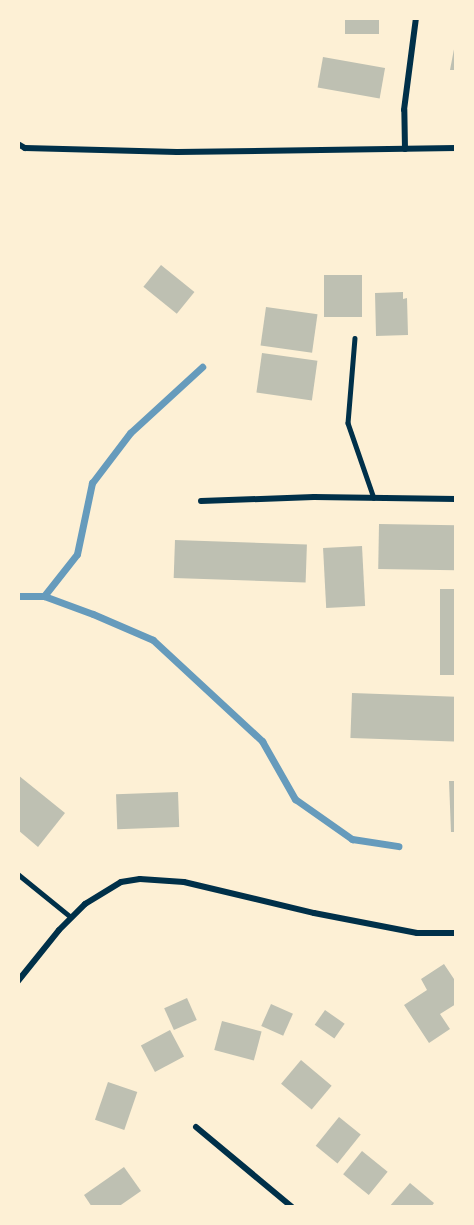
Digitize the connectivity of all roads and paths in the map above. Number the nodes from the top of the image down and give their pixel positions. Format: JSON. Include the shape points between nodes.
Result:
{"nodes":[{"id":1,"x":417,"y":18,"type":"edge"},
{"id":2,"x":18,"y":144,"type":"edge"},
{"id":3,"x":405,"y":148,"type":"junction"},
{"id":4,"x":456,"y":148,"type":"edge"},
{"id":5,"x":355,"y":338,"type":"dead end"},
{"id":6,"x":374,"y":498,"type":"junction"},
{"id":7,"x":456,"y":499,"type":"edge"},
{"id":8,"x":201,"y":501,"type":"dead end"},
{"id":9,"x":18,"y":874,"type":"edge"},
{"id":10,"x":71,"y":917,"type":"junction"},
{"id":11,"x":456,"y":933,"type":"edge"},
{"id":12,"x":18,"y":981,"type":"edge"},
{"id":13,"x":196,"y":1127,"type":"dead end"},
{"id":14,"x":292,"y":1207,"type":"edge"}],
"edges":[{"from":1,"to":3,"type":"street","via":[[404,111]]},
{"from":2,"to":3,"type":"street","via":[[25,148],[177,152]]},
{"from":3,"to":4,"type":"street"},
{"from":5,"to":6,"type":"lane","via":[[348,423]]},
{"from":6,"to":7,"type":"street"},
{"from":6,"to":8,"type":"street"},
{"from":9,"to":10,"type":"lane"},
{"from":10,"to":11,"type":"street","via":[[102,891],[121,882],[161,879],[417,933]]},
{"from":10,"to":12,"type":"street"},
{"from":13,"to":14,"type":"street"}]}
